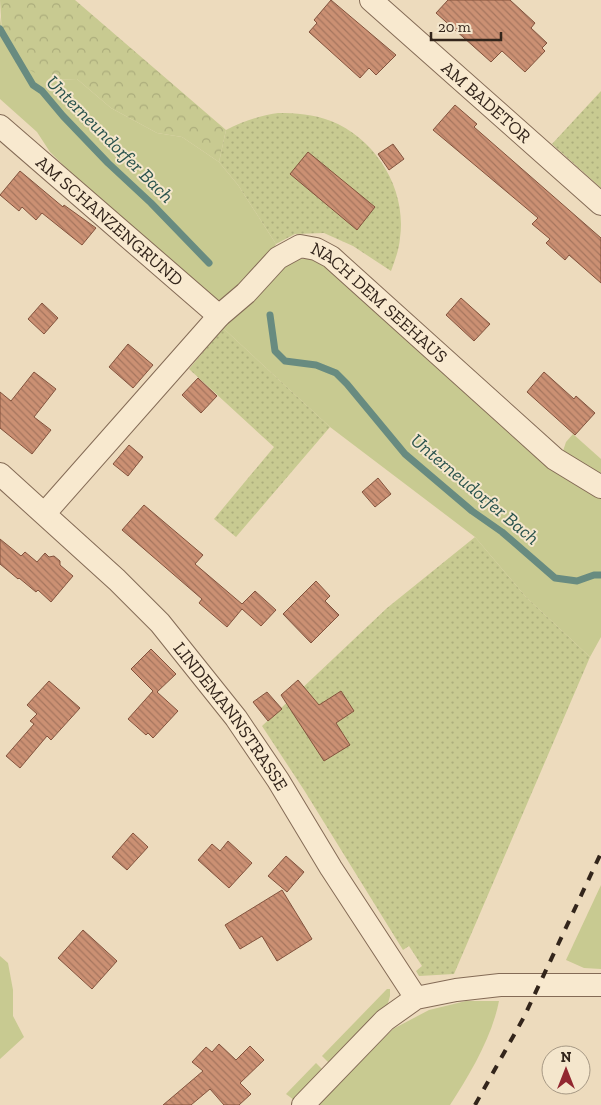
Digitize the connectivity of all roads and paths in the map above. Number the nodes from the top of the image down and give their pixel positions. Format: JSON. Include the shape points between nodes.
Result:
{"nodes":[{"id":1,"x":371,"y":0,"type":"edge"},
{"id":2,"x":0,"y":126,"type":"edge"},
{"id":3,"x":601,"y":204,"type":"edge"},
{"id":4,"x":219,"y":316,"type":"junction"},
{"id":5,"x":0,"y":474,"type":"edge"},
{"id":6,"x":601,"y":487,"type":"edge"},
{"id":7,"x":45,"y":513,"type":"junction"},
{"id":8,"x":601,"y":985,"type":"edge"},
{"id":9,"x":416,"y":998,"type":"junction"},
{"id":10,"x":302,"y":1105,"type":"edge"}],
"edges":[{"from":1,"to":3,"type":"street","name":"AM BADETOR"},
{"from":2,"to":4,"type":"street","name":"AM SCHANZENGRUND"},
{"from":4,"to":6,"type":"street","name":"NACH DEM SEEHAUS","via":[[246,293],[278,258],[300,246],[316,249],[331,257],[555,459]]},
{"from":4,"to":7,"type":"street","name":"NACH DEM SEEHAUS"},
{"from":5,"to":7,"type":"street","name":"LINDEMANNSTRASSE"},
{"from":7,"to":9,"type":"street","name":"LINDEMANNSTRASSE","via":[[160,623],[236,718]]},
{"from":8,"to":9,"type":"street","via":[[500,985]]},
{"from":9,"to":10,"type":"street","via":[[385,1020]]}]}
